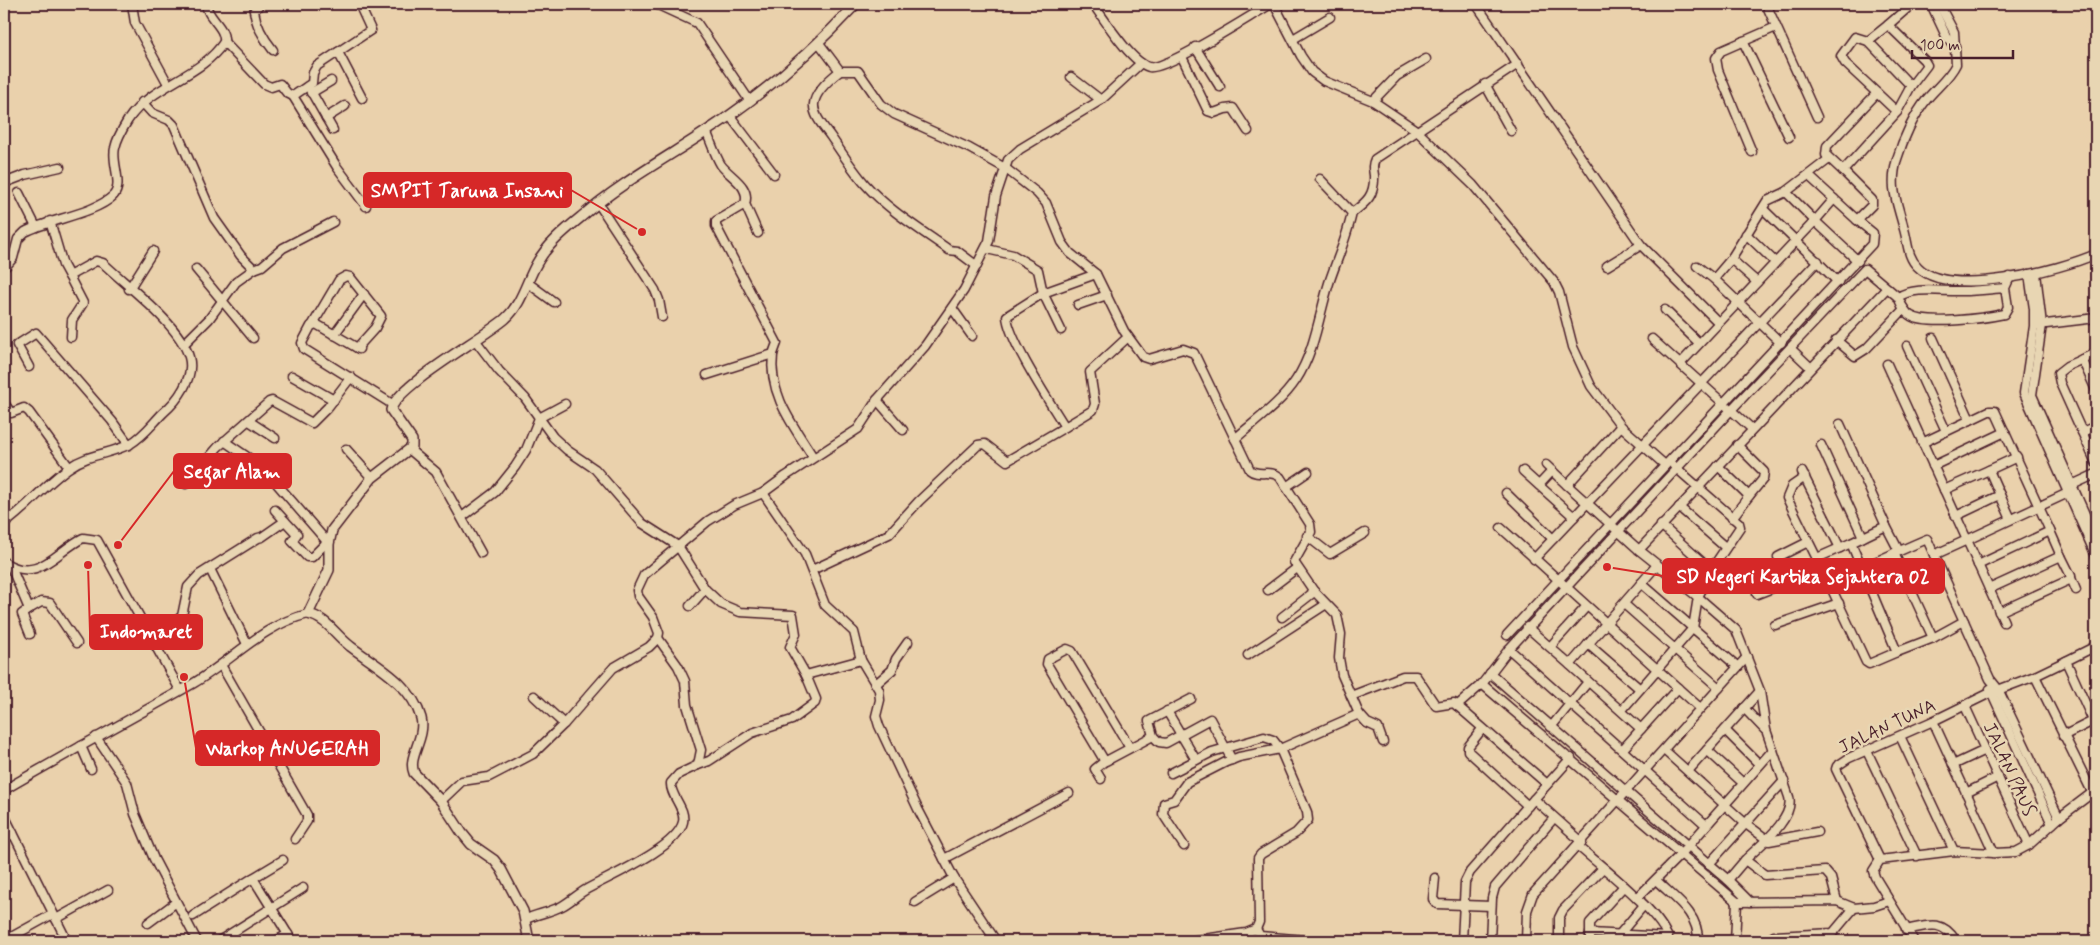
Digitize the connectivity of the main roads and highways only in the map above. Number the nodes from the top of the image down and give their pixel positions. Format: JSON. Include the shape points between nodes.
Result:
{"nodes":[{"id":1,"x":856,"y":4,"type":"edge"},
{"id":2,"x":529,"y":941,"type":"edge"}],
"edges":[{"from":1,"to":2,"type":"main road","via":[[819,43],[730,116],[598,203],[547,249],[511,312],[476,341],[421,376],[392,404],[392,412],[412,440],[410,450],[372,478],[332,530],[328,543],[329,570],[308,614],[328,624],[348,644],[386,669],[412,700],[421,717],[423,732],[412,767],[414,773],[441,801],[471,844],[494,860],[501,870],[518,898],[526,919]]}]}
